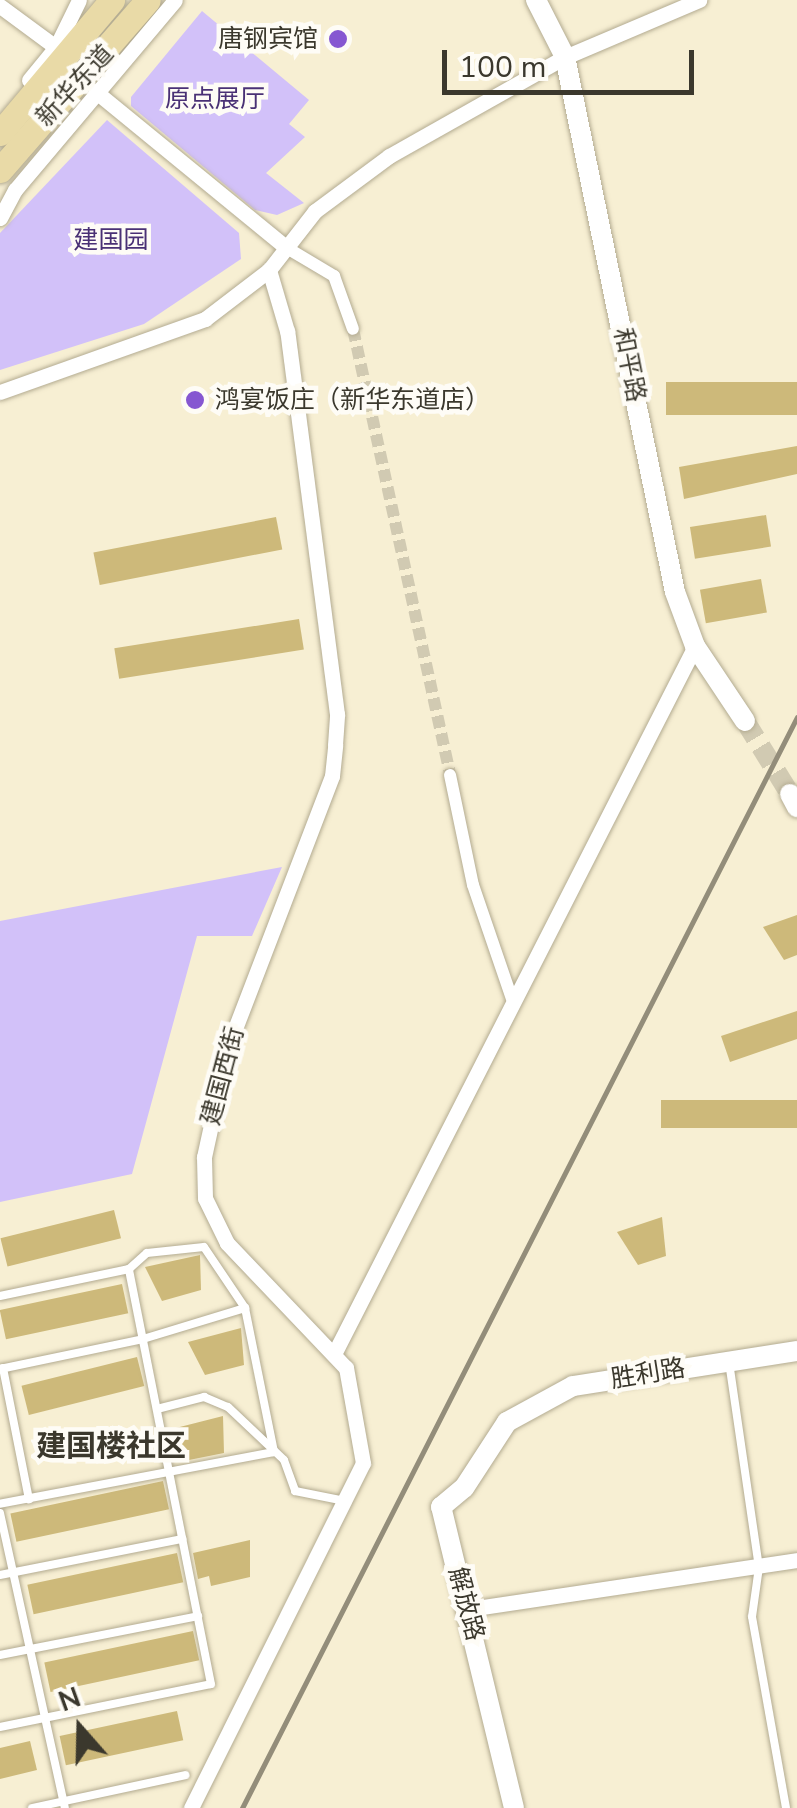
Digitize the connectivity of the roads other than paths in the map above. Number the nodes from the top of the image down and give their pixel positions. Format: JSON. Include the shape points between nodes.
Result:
{"nodes":[{"id":1,"x":79,"y":0,"type":"edge"},
{"id":2,"x":148,"y":0,"type":"edge"},
{"id":3,"x":163,"y":0,"type":"edge"},
{"id":4,"x":175,"y":0,"type":"edge"},
{"id":5,"x":536,"y":0,"type":"edge"},
{"id":6,"x":699,"y":0,"type":"edge"},
{"id":7,"x":107,"y":4,"type":"edge"},
{"id":8,"x":0,"y":6,"type":"edge"},
{"id":9,"x":119,"y":38,"type":"junction"},
{"id":10,"x":60,"y":50,"type":"junction"},
{"id":11,"x":565,"y":57,"type":"junction"},
{"id":12,"x":95,"y":91,"type":"junction"},
{"id":13,"x":0,"y":116,"type":"edge"},
{"id":14,"x":0,"y":132,"type":"edge"},
{"id":15,"x":0,"y":170,"type":"edge"},
{"id":16,"x":0,"y":218,"type":"edge"},
{"id":17,"x":286,"y":248,"type":"junction"},
{"id":18,"x":269,"y":270,"type":"junction"},
{"id":19,"x":353,"y":329,"type":"tunnel mouth"},
{"id":20,"x":0,"y":392,"type":"edge"},
{"id":21,"x":696,"y":646,"type":"junction"},
{"id":22,"x":745,"y":721,"type":"tunnel mouth"},
{"id":23,"x":450,"y":776,"type":"tunnel mouth"},
{"id":24,"x":512,"y":1000,"type":"junction"},
{"id":25,"x":129,"y":1269,"type":"junction"},
{"id":26,"x":0,"y":1296,"type":"edge"},
{"id":27,"x":245,"y":1308,"type":"junction"},
{"id":28,"x":143,"y":1339,"type":"junction"},
{"id":29,"x":797,"y":1351,"type":"edge"},
{"id":30,"x":334,"y":1354,"type":"junction"},
{"id":31,"x":729,"y":1362,"type":"junction"},
{"id":32,"x":2,"y":1368,"type":"edge"},
{"id":33,"x":157,"y":1409,"type":"junction"},
{"id":34,"x":508,"y":1422,"type":"joint"},
{"id":35,"x":15,"y":1428,"type":"junction"},
{"id":36,"x":0,"y":1431,"type":"edge"},
{"id":37,"x":274,"y":1452,"type":"junction"},
{"id":38,"x":169,"y":1472,"type":"junction"},
{"id":39,"x":29,"y":1499,"type":"junction"},
{"id":40,"x":346,"y":1501,"type":"junction"},
{"id":41,"x":0,"y":1504,"type":"edge"},
{"id":42,"x":0,"y":1513,"type":"edge"},
{"id":43,"x":182,"y":1539,"type":"junction"},
{"id":44,"x":797,"y":1560,"type":"edge"},
{"id":45,"x":759,"y":1568,"type":"junction"},
{"id":46,"x":13,"y":1572,"type":"junction"},
{"id":47,"x":0,"y":1575,"type":"edge"},
{"id":48,"x":469,"y":1609,"type":"junction"},
{"id":49,"x":198,"y":1616,"type":"junction"},
{"id":50,"x":30,"y":1649,"type":"junction"},
{"id":51,"x":0,"y":1655,"type":"edge"},
{"id":52,"x":45,"y":1718,"type":"junction"},
{"id":53,"x":0,"y":1727,"type":"edge"},
{"id":54,"x":186,"y":1774,"type":"dead end"},
{"id":55,"x":64,"y":1805,"type":"edge"},
{"id":56,"x":32,"y":1808,"type":"edge"},
{"id":57,"x":192,"y":1808,"type":"edge"},
{"id":58,"x":514,"y":1808,"type":"edge"},
{"id":59,"x":786,"y":1808,"type":"edge"}],
"edges":[{"from":1,"to":10,"type":"street"},
{"from":2,"to":9,"type":"main road","name":"新华东道"},
{"from":3,"to":9,"type":"main road"},
{"from":4,"to":12,"type":"street"},
{"from":5,"to":11,"type":"street","name":"和平路"},
{"from":6,"to":11,"type":"street"},
{"from":7,"to":10,"type":"main road","name":"新华东道"},
{"from":8,"to":10,"type":"street"},
{"from":9,"to":15,"type":"main road","name":"新华东道"},
{"from":10,"to":13,"type":"street"},
{"from":10,"to":14,"type":"main road","name":"新华东道"},
{"from":11,"to":17,"type":"street","via":[[389,156],[315,210]]},
{"from":11,"to":21,"type":"street","name":"和平路","via":[[675,592]]},
{"from":12,"to":16,"type":"street"},
{"from":12,"to":17,"type":"street"},
{"from":17,"to":18,"type":"street"},
{"from":17,"to":19,"type":"street","via":[[334,276]]},
{"from":18,"to":20,"type":"street","via":[[205,319]]},
{"from":18,"to":30,"type":"street","name":"建国西街","via":[[287,331],[335,745],[332,776],[228,1047],[206,1140],[204,1198],[227,1243]]},
{"from":21,"to":22,"type":"street","name":"和平路"},
{"from":21,"to":24,"type":"street"},
{"from":23,"to":24,"type":"street","via":[[472,885]]},
{"from":24,"to":30,"type":"street"},
{"from":25,"to":26,"type":"lane"},
{"from":25,"to":27,"type":"lane","via":[[148,1253],[204,1247]]},
{"from":25,"to":28,"type":"lane"},
{"from":27,"to":28,"type":"lane"},
{"from":27,"to":37,"type":"lane"},
{"from":28,"to":32,"type":"lane"},
{"from":28,"to":33,"type":"lane"},
{"from":29,"to":31,"type":"street","name":"胜利路"},
{"from":30,"to":40,"type":"street","name":"建国西街","via":[[354,1384],[362,1448],[360,1474]]},
{"from":31,"to":34,"type":"street","name":"胜利路","via":[[573,1386]]},
{"from":31,"to":45,"type":"lane"},
{"from":32,"to":35,"type":"lane"},
{"from":33,"to":37,"type":"lane","via":[[204,1397],[228,1407]]},
{"from":33,"to":38,"type":"lane"},
{"from":34,"to":48,"type":"street","name":"解放路","via":[[464,1488],[441,1507]]},
{"from":35,"to":36,"type":"lane"},
{"from":35,"to":39,"type":"lane"},
{"from":37,"to":38,"type":"lane"},
{"from":37,"to":40,"type":"lane","via":[[295,1491]]},
{"from":38,"to":39,"type":"lane"},
{"from":38,"to":43,"type":"lane"},
{"from":39,"to":41,"type":"lane"},
{"from":40,"to":57,"type":"street","name":"建国西街"},
{"from":42,"to":46,"type":"lane"},
{"from":43,"to":46,"type":"lane"},
{"from":43,"to":49,"type":"lane"},
{"from":44,"to":45,"type":"street"},
{"from":45,"to":48,"type":"street"},
{"from":45,"to":59,"type":"lane","via":[[752,1617]]},
{"from":46,"to":47,"type":"lane"},
{"from":46,"to":50,"type":"lane"},
{"from":48,"to":58,"type":"street","name":"解放路"},
{"from":49,"to":50,"type":"lane"},
{"from":49,"to":52,"type":"lane","via":[[211,1684]]},
{"from":50,"to":51,"type":"lane"},
{"from":50,"to":52,"type":"lane"},
{"from":52,"to":53,"type":"lane"},
{"from":52,"to":55,"type":"lane"},
{"from":54,"to":55,"type":"lane"},
{"from":55,"to":56,"type":"lane"}]}
